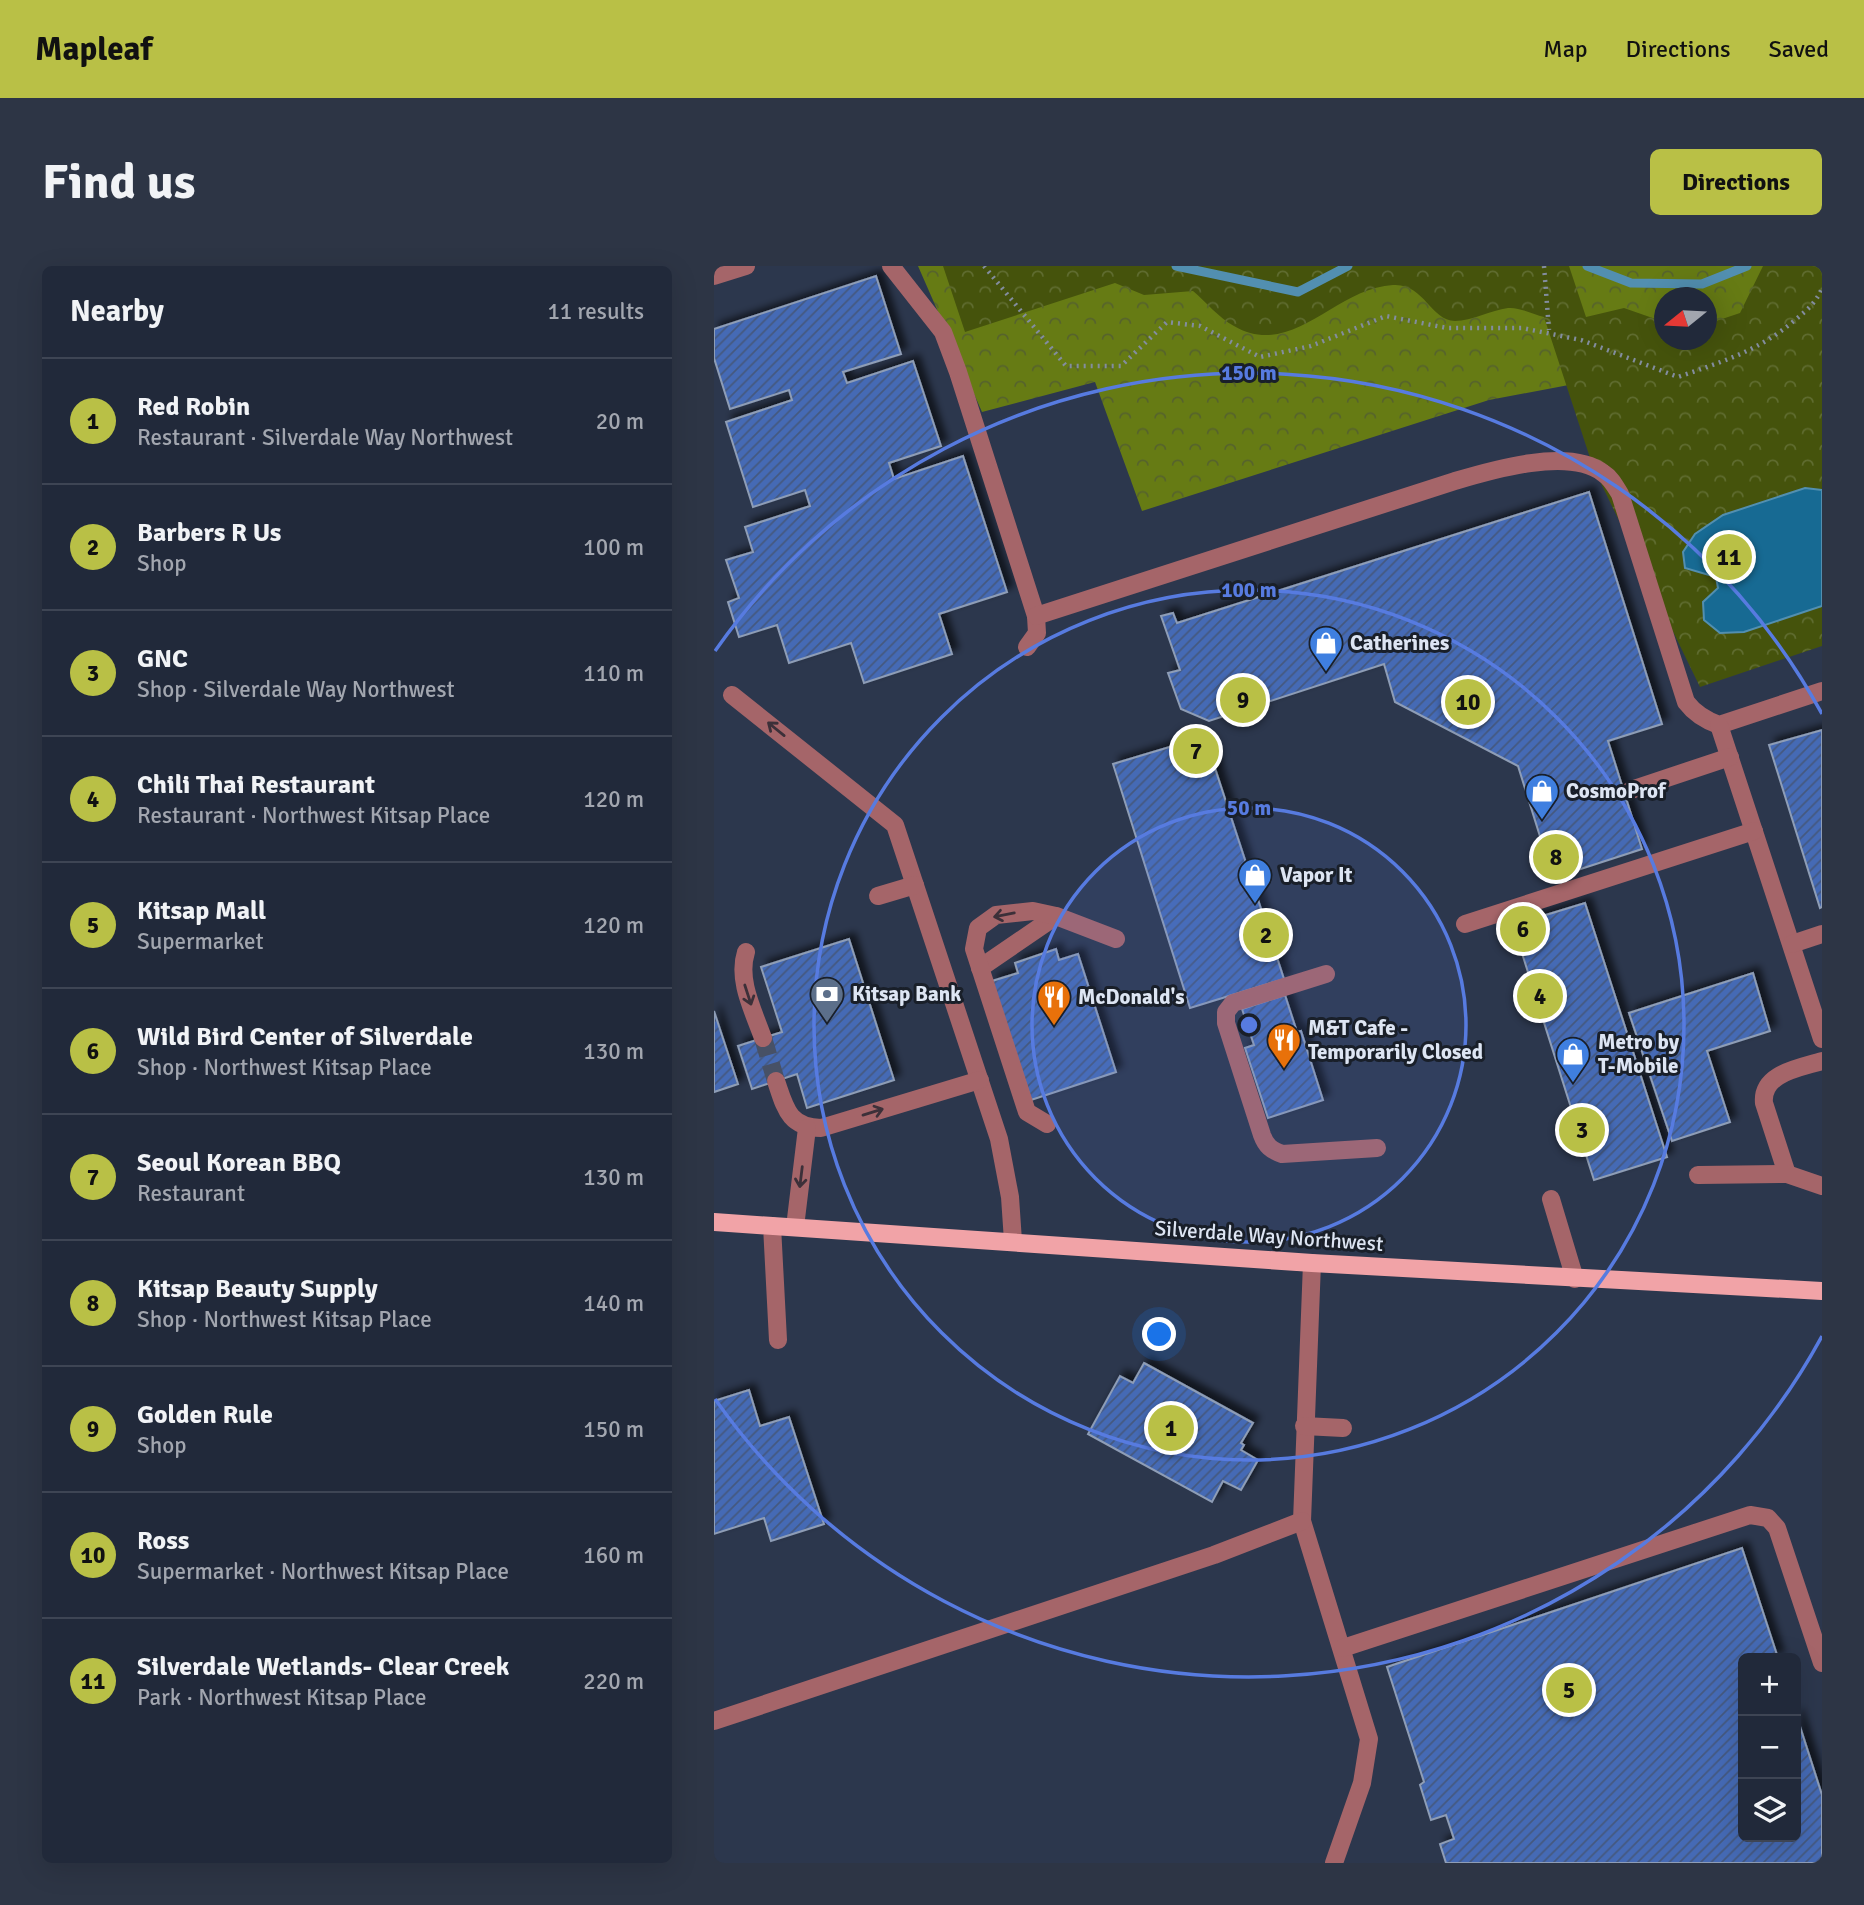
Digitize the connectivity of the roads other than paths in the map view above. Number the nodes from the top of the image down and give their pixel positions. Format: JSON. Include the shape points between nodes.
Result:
{"nodes":[{"id":1,"x":746,"y":266,"type":"edge"},
{"id":2,"x":891,"y":266,"type":"edge"},
{"id":3,"x":714,"y":276,"type":"edge"},
{"id":4,"x":1036,"y":616,"type":"junction"},
{"id":5,"x":1027,"y":647,"type":"dead end"},
{"id":6,"x":1822,"y":691,"type":"edge"},
{"id":7,"x":732,"y":695,"type":"dead end"},
{"id":8,"x":1719,"y":725,"type":"junction"},
{"id":9,"x":1730,"y":757,"type":"junction"},
{"id":10,"x":1631,"y":790,"type":"dead end"},
{"id":11,"x":1754,"y":831,"type":"junction"},
{"id":12,"x":915,"y":885,"type":"junction"},
{"id":13,"x":878,"y":895,"type":"dead end"},
{"id":14,"x":1056,"y":915,"type":"junction"},
{"id":15,"x":1465,"y":924,"type":"dead end"},
{"id":16,"x":1822,"y":934,"type":"edge"},
{"id":17,"x":1116,"y":939,"type":"dead end"},
{"id":18,"x":1792,"y":944,"type":"junction"},
{"id":19,"x":746,"y":951,"type":"dead end"},
{"id":20,"x":980,"y":968,"type":"junction"},
{"id":21,"x":1326,"y":974,"type":"dead end"},
{"id":22,"x":762,"y":1038,"type":"tunnel mouth"},
{"id":23,"x":1822,"y":1039,"type":"edge"},
{"id":24,"x":1822,"y":1061,"type":"edge"},
{"id":25,"x":979,"y":1080,"type":"junction"},
{"id":26,"x":776,"y":1081,"type":"tunnel mouth"},
{"id":27,"x":1047,"y":1124,"type":"dead end"},
{"id":28,"x":807,"y":1128,"type":"junction"},
{"id":29,"x":1377,"y":1148,"type":"dead end"},
{"id":30,"x":1787,"y":1174,"type":"junction"},
{"id":31,"x":1698,"y":1175,"type":"dead end"},
{"id":32,"x":1822,"y":1186,"type":"edge"},
{"id":33,"x":1550,"y":1199,"type":"dead end"},
{"id":34,"x":714,"y":1222,"type":"edge"},
{"id":35,"x":772,"y":1226,"type":"junction"},
{"id":36,"x":795,"y":1227,"type":"junction"},
{"id":37,"x":1013,"y":1241,"type":"junction"},
{"id":38,"x":1312,"y":1263,"type":"junction"},
{"id":39,"x":1575,"y":1279,"type":"junction"},
{"id":40,"x":1822,"y":1291,"type":"edge"},
{"id":41,"x":778,"y":1340,"type":"dead end"},
{"id":42,"x":1304,"y":1426,"type":"junction"},
{"id":43,"x":1343,"y":1428,"type":"dead end"},
{"id":44,"x":1301,"y":1521,"type":"junction"},
{"id":45,"x":1343,"y":1648,"type":"junction"},
{"id":46,"x":1822,"y":1663,"type":"edge"},
{"id":47,"x":714,"y":1721,"type":"edge"},
{"id":48,"x":1334,"y":1863,"type":"edge"}],
"edges":[{"from":1,"to":3,"type":"street"},
{"from":2,"to":4,"type":"street","via":[[943,332]]},
{"from":4,"to":5,"type":"street","via":[[1037,633]]},
{"from":4,"to":8,"type":"street","via":[[1474,475],[1544,461],[1578,464],[1602,472],[1620,494],[1686,702],[1701,717]]},
{"from":6,"to":8,"type":"street"},
{"from":12,"to":7,"type":"street","one_way":true,"via":[[895,825]]},
{"from":8,"to":9,"type":"street"},
{"from":9,"to":10,"type":"street"},
{"from":9,"to":11,"type":"street"},
{"from":11,"to":15,"type":"street"},
{"from":11,"to":18,"type":"street"},
{"from":12,"to":13,"type":"street"},
{"from":12,"to":25,"type":"street"},
{"from":14,"to":17,"type":"street"},
{"from":14,"to":20,"type":"street"},
{"from":14,"to":20,"type":"street","one_way":true,"via":[[1033,911],[996,915],[978,928],[974,949]]},
{"from":16,"to":18,"type":"street"},
{"from":18,"to":23,"type":"street"},
{"from":19,"to":22,"type":"street","one_way":true,"via":[[742,976]]},
{"from":20,"to":27,"type":"street","via":[[1027,1112]]},
{"from":21,"to":29,"type":"street","via":[[1233,1003],[1226,1012],[1227,1023],[1265,1144],[1273,1151]]},
{"from":24,"to":30,"type":"street","via":[[1780,1075],[1763,1094]]},
{"from":28,"to":25,"type":"street","one_way":true,"via":[[821,1128]]},
{"from":25,"to":37,"type":"street","via":[[999,1139]]},
{"from":26,"to":28,"type":"street","via":[[784,1107],[793,1120]]},
{"from":28,"to":36,"type":"street","one_way":true},
{"from":30,"to":31,"type":"street"},
{"from":30,"to":32,"type":"street"},
{"from":33,"to":39,"type":"street"},
{"from":34,"to":35,"type":"main road","name":"Silverdale Way Northwest"},
{"from":35,"to":36,"type":"main road","name":"Silverdale Way Northwest"},
{"from":35,"to":41,"type":"street"},
{"from":36,"to":37,"type":"main road","name":"Silverdale Way Northwest"},
{"from":37,"to":38,"type":"main road","name":"Silverdale Way Northwest"},
{"from":38,"to":39,"type":"main road","name":"Silverdale Way Northwest"},
{"from":38,"to":42,"type":"street"},
{"from":39,"to":40,"type":"main road","name":"Silverdale Way Northwest"},
{"from":42,"to":43,"type":"street"},
{"from":42,"to":44,"type":"street"},
{"from":44,"to":45,"type":"street"},
{"from":44,"to":47,"type":"street","via":[[1214,1555]]},
{"from":45,"to":46,"type":"street","via":[[1750,1515],[1768,1518],[1777,1528]]},
{"from":45,"to":48,"type":"street","via":[[1369,1739],[1362,1783]]}]}
